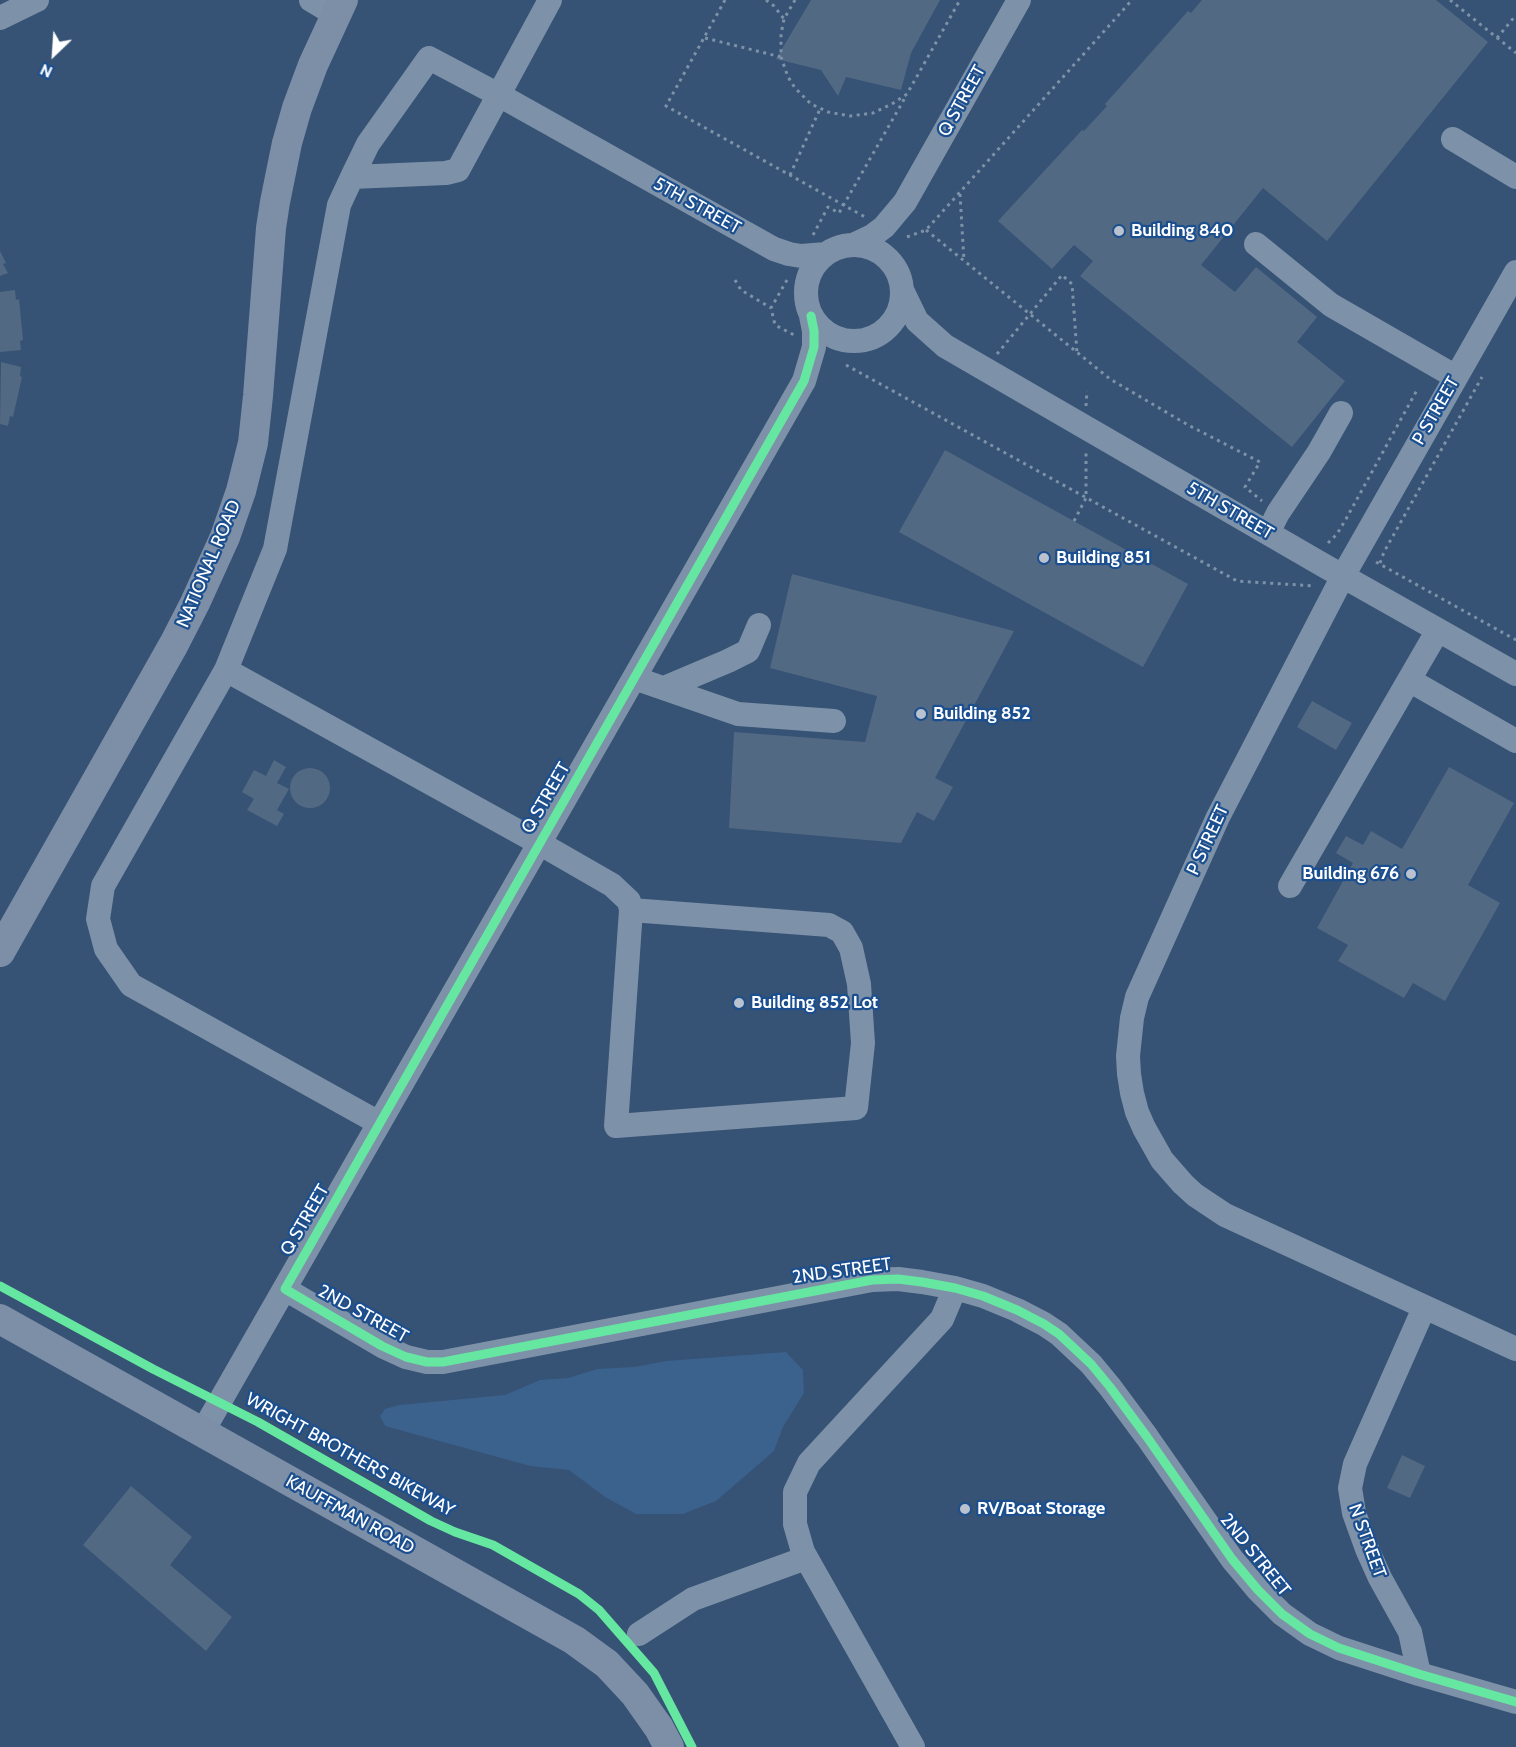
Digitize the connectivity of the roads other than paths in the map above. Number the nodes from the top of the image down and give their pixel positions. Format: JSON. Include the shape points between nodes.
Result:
{"nodes":[{"id":1,"x":37,"y":0,"type":"edge"},
{"id":2,"x":550,"y":0,"type":"edge"},
{"id":3,"x":1010,"y":3,"type":"edge"},
{"id":4,"x":330,"y":5,"type":"edge"},
{"id":5,"x":0,"y":18,"type":"edge"},
{"id":6,"x":499,"y":95,"type":"junction"},
{"id":7,"x":1453,"y":139,"type":"dead end"},
{"id":8,"x":352,"y":177,"type":"junction"},
{"id":9,"x":1516,"y":177,"type":"edge"},
{"id":10,"x":905,"y":202,"type":"junction"},
{"id":11,"x":855,"y":244,"type":"junction"},
{"id":12,"x":1256,"y":244,"type":"dead end"},
{"id":13,"x":818,"y":247,"type":"junction"},
{"id":14,"x":774,"y":249,"type":"junction"},
{"id":15,"x":894,"y":265,"type":"junction"},
{"id":16,"x":1516,"y":272,"type":"edge"},
{"id":17,"x":796,"y":286,"type":"junction"},
{"id":18,"x":903,"y":292,"type":"junction"},
{"id":19,"x":811,"y":316,"type":"junction"},
{"id":20,"x":868,"y":338,"type":"junction"},
{"id":21,"x":945,"y":346,"type":"junction"},
{"id":22,"x":1456,"y":377,"type":"junction"},
{"id":23,"x":804,"y":381,"type":"junction"},
{"id":24,"x":1341,"y":413,"type":"dead end"},
{"id":25,"x":1273,"y":523,"type":"junction"},
{"id":26,"x":1343,"y":576,"type":"junction"},
{"id":27,"x":759,"y":625,"type":"dead end"},
{"id":28,"x":1437,"y":630,"type":"junction"},
{"id":29,"x":226,"y":670,"type":"junction"},
{"id":30,"x":1516,"y":674,"type":"edge"},
{"id":31,"x":634,"y":678,"type":"junction"},
{"id":32,"x":1409,"y":680,"type":"junction"},
{"id":33,"x":664,"y":688,"type":"junction"},
{"id":34,"x":834,"y":721,"type":"dead end"},
{"id":35,"x":1516,"y":741,"type":"edge"},
{"id":36,"x":540,"y":843,"type":"junction"},
{"id":37,"x":1290,"y":886,"type":"dead end"},
{"id":38,"x":631,"y":910,"type":"junction"},
{"id":39,"x":0,"y":952,"type":"edge"},
{"id":40,"x":379,"y":1124,"type":"junction"},
{"id":41,"x":955,"y":1288,"type":"junction"},
{"id":42,"x":285,"y":1289,"type":"junction"},
{"id":43,"x":1424,"y":1308,"type":"junction"},
{"id":44,"x":0,"y":1319,"type":"edge"},
{"id":45,"x":1516,"y":1350,"type":"edge"},
{"id":46,"x":203,"y":1431,"type":"junction"},
{"id":47,"x":806,"y":1558,"type":"junction"},
{"id":48,"x":639,"y":1634,"type":"dead end"},
{"id":49,"x":1419,"y":1674,"type":"junction"},
{"id":50,"x":1516,"y":1702,"type":"edge"},
{"id":51,"x":669,"y":1747,"type":"edge"},
{"id":52,"x":913,"y":1747,"type":"edge"}],
"edges":[{"from":1,"to":5,"type":"street"},
{"from":2,"to":6,"type":"street"},
{"from":3,"to":10,"type":"street","name":"Q STREET"},
{"from":4,"to":39,"type":"main road","name":"NATIONAL ROAD","via":[[287,143],[275,202],[253,442],[225,537],[174,644]]},
{"from":6,"to":8,"type":"street","via":[[458,170]]},
{"from":6,"to":8,"type":"street","name":"5TH STREET","via":[[429,58],[368,144]]},
{"from":6,"to":14,"type":"street","name":"5TH STREET"},
{"from":7,"to":9,"type":"street"},
{"from":8,"to":29,"type":"street","via":[[339,205],[275,549]]},
{"from":10,"to":11,"type":"street","name":"Q STREET","via":[[884,227]]},
{"from":10,"to":15,"type":"street","name":"Q STREET","via":[[896,233]]},
{"from":11,"to":13,"type":"street"},
{"from":11,"to":15,"type":"street","via":[[876,249]]},
{"from":12,"to":22,"type":"street","via":[[1331,305]]},
{"from":13,"to":14,"type":"street","name":"5TH STREET","via":[[801,256]]},
{"from":13,"to":17,"type":"street","via":[[818,261]]},
{"from":14,"to":17,"type":"street","name":"5TH STREET","via":[[793,270]]},
{"from":15,"to":18,"type":"street"},
{"from":16,"to":22,"type":"street","name":"P STREET"},
{"from":17,"to":19,"type":"street"},
{"from":18,"to":20,"type":"street","via":[[900,314],[894,323]]},
{"from":18,"to":21,"type":"street","name":"5TH STREET","via":[[917,321]]},
{"from":19,"to":20,"type":"street","via":[[836,338]]},
{"from":19,"to":23,"type":"street","name":"Q STREET","via":[[814,346]]},
{"from":20,"to":21,"type":"street","name":"5TH STREET","via":[[909,334]]},
{"from":20,"to":23,"type":"street","name":"Q STREET","via":[[819,365]]},
{"from":21,"to":25,"type":"street","name":"5TH STREET"},
{"from":22,"to":26,"type":"street","name":"P STREET"},
{"from":23,"to":31,"type":"street","name":"Q STREET"},
{"from":24,"to":25,"type":"street"},
{"from":25,"to":26,"type":"street","name":"5TH STREET"},
{"from":26,"to":28,"type":"street","name":"5TH STREET"},
{"from":26,"to":43,"type":"street","name":"P STREET","via":[[1218,817],[1146,976],[1132,1018],[1129,1074],[1137,1112],[1152,1144],[1195,1195],[1225,1215]]},
{"from":27,"to":33,"type":"street","via":[[748,651]]},
{"from":28,"to":30,"type":"street","name":"5TH STREET"},
{"from":28,"to":32,"type":"street"},
{"from":29,"to":36,"type":"street"},
{"from":29,"to":40,"type":"street","via":[[103,886],[98,919],[106,949],[131,985]]},
{"from":31,"to":33,"type":"street"},
{"from":31,"to":36,"type":"street","name":"Q STREET"},
{"from":32,"to":35,"type":"street"},
{"from":32,"to":37,"type":"street"},
{"from":33,"to":34,"type":"street","via":[[738,714]]},
{"from":36,"to":38,"type":"street","via":[[612,885],[629,901]]},
{"from":36,"to":40,"type":"street","name":"Q STREET"},
{"from":38,"to":38,"type":"street","via":[[616,1126],[856,1108],[863,1043],[859,984],[851,948],[842,932],[829,925]]},
{"from":40,"to":42,"type":"street","name":"Q STREET"},
{"from":41,"to":42,"type":"street","name":"2ND STREET","via":[[898,1279],[872,1280],[443,1362],[406,1357],[382,1346]]},
{"from":41,"to":47,"type":"street","via":[[942,1319],[809,1463],[795,1492],[795,1524]]},
{"from":41,"to":49,"type":"street","name":"2ND STREET","via":[[983,1296],[1044,1324],[1091,1365],[1232,1559],[1282,1614],[1331,1645]]},
{"from":42,"to":46,"type":"street","name":"Q STREET"},
{"from":43,"to":45,"type":"street","name":"P STREET"},
{"from":43,"to":49,"type":"street","name":"N STREET","via":[[1355,1464],[1350,1488],[1367,1549],[1410,1632]]},
{"from":44,"to":46,"type":"main road","name":"KAUFFMAN ROAD"},
{"from":46,"to":51,"type":"main road","name":"KAUFFMAN ROAD","via":[[574,1640],[636,1694]]},
{"from":47,"to":48,"type":"street","via":[[693,1599]]},
{"from":47,"to":52,"type":"street"},
{"from":49,"to":50,"type":"street","name":"2ND STREET"}]}
